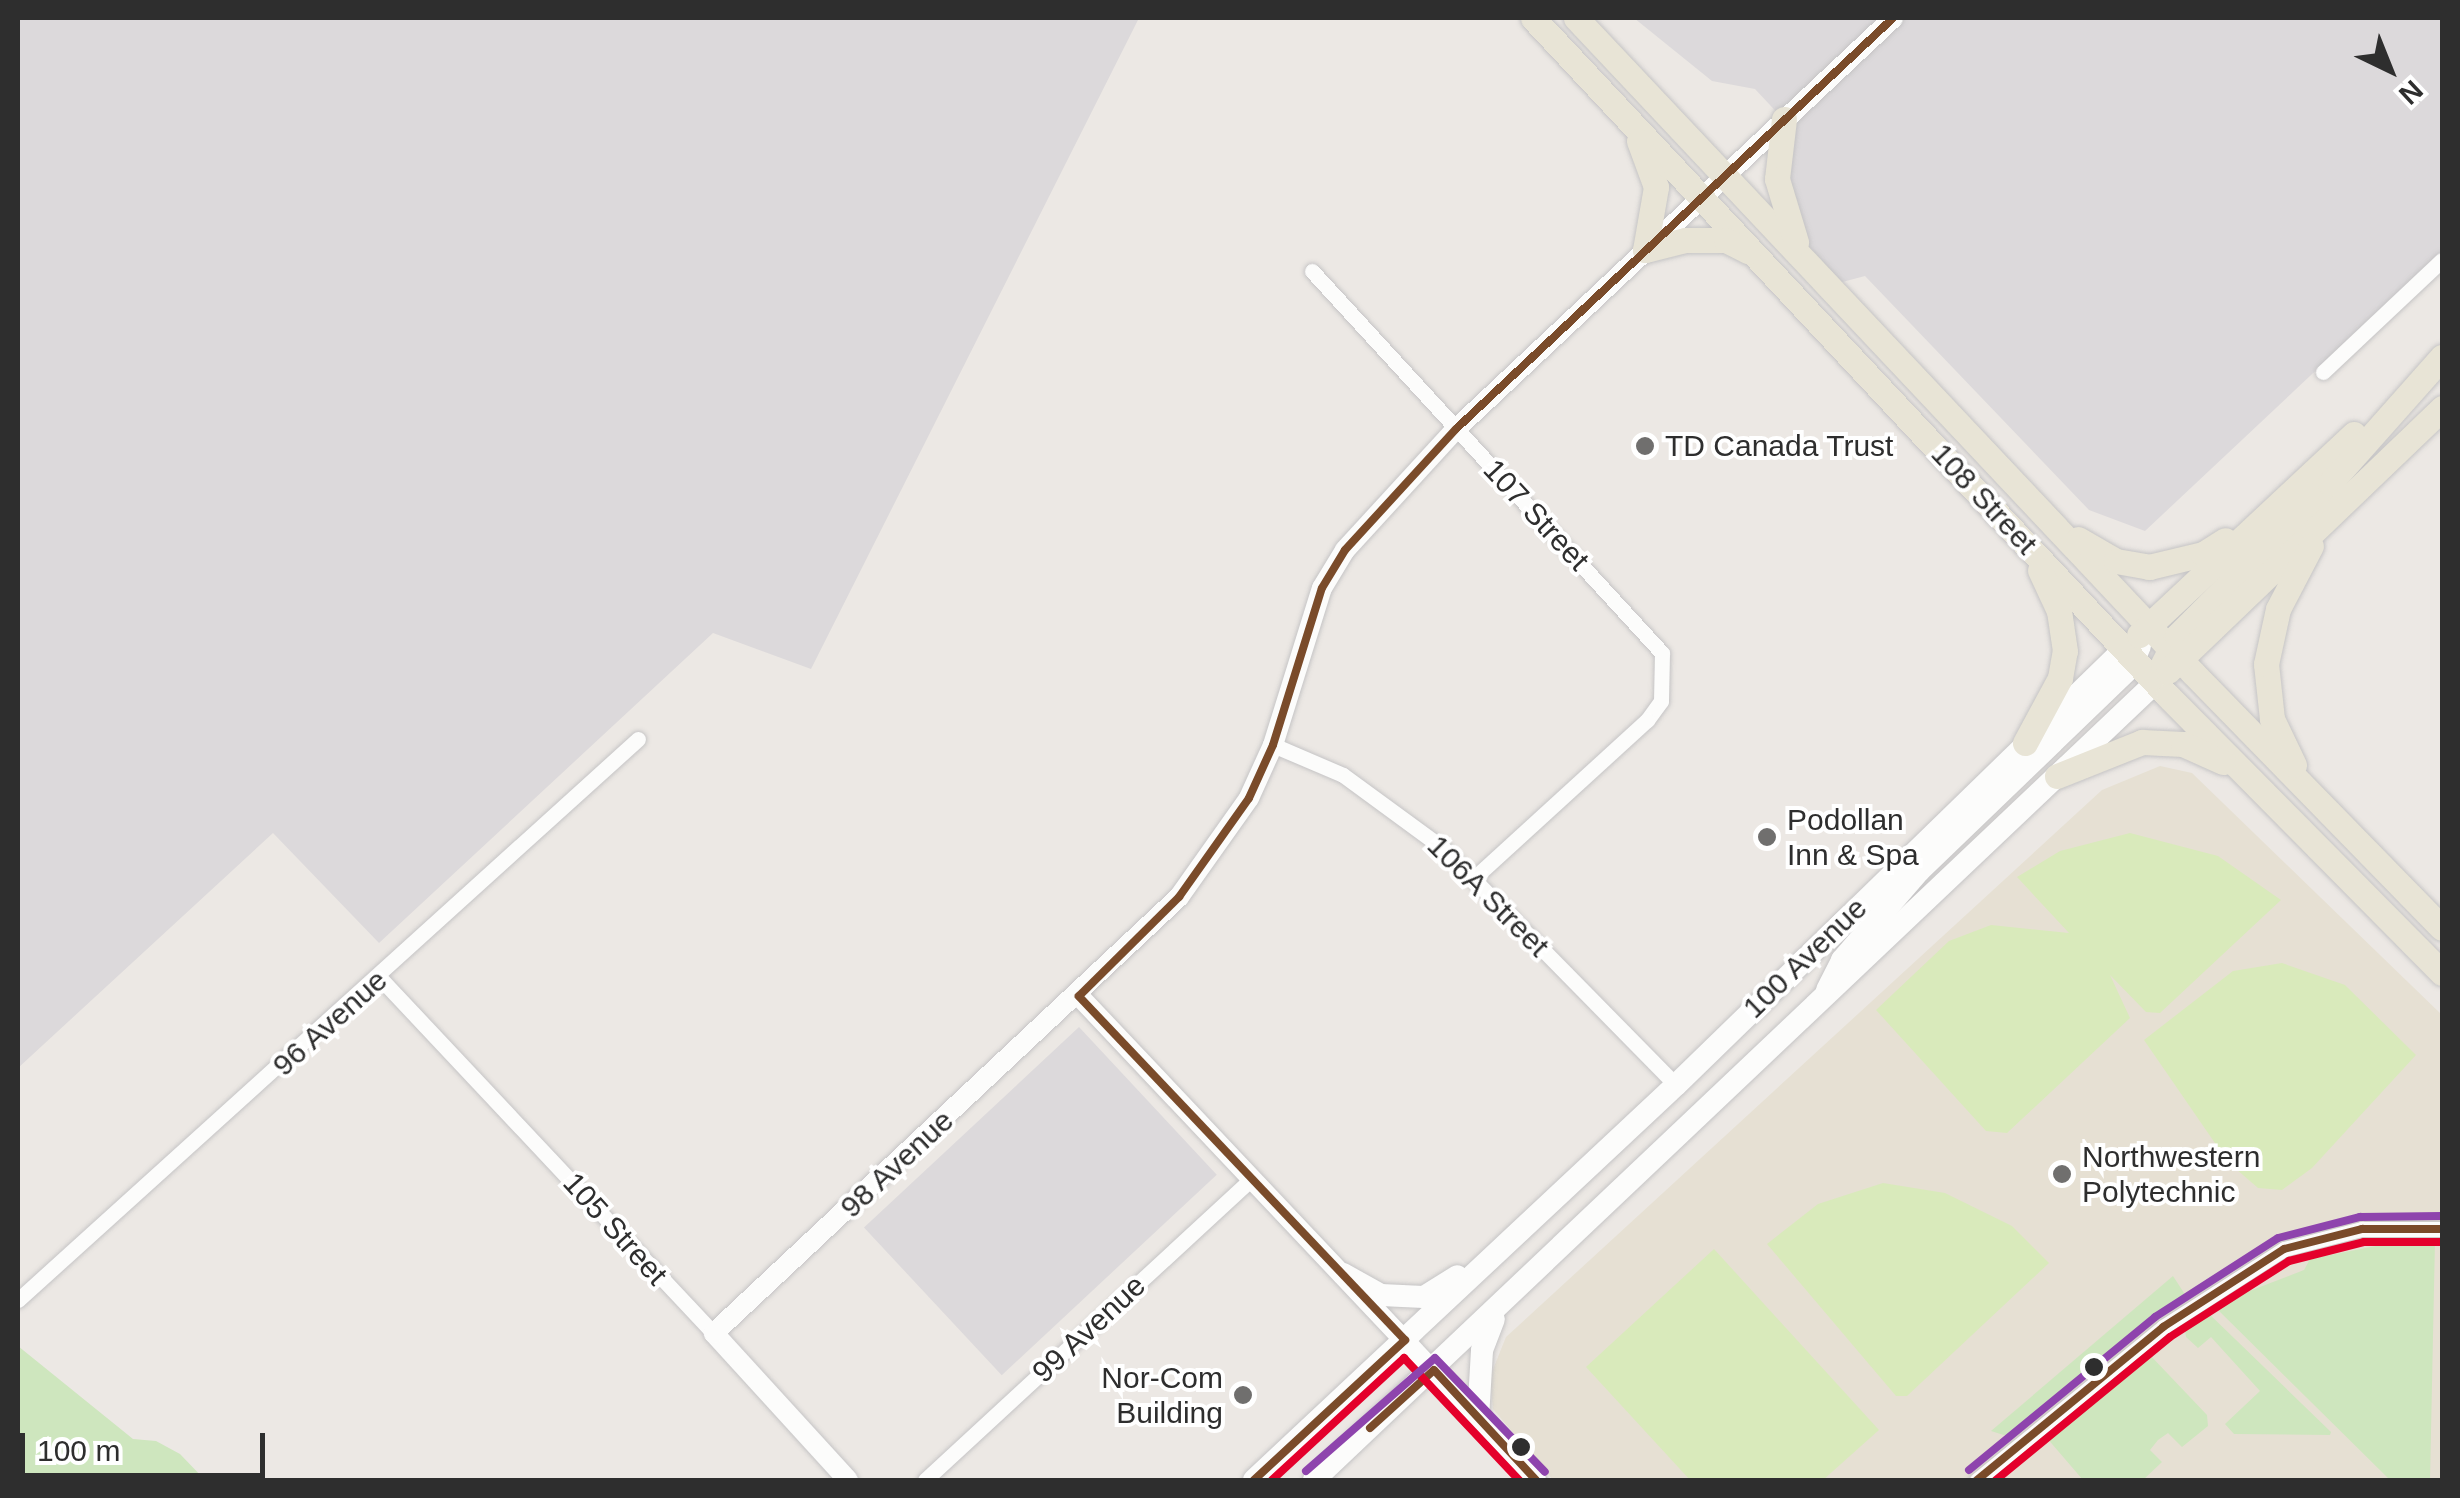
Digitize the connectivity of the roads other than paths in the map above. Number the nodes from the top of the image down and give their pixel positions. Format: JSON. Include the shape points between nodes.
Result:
{"nodes":[{"id":1,"x":1533,"y":18,"type":"edge"},
{"id":2,"x":1576,"y":18,"type":"edge"},
{"id":3,"x":1892,"y":18,"type":"edge"},
{"id":4,"x":1621,"y":112,"type":"junction"},
{"id":5,"x":1784,"y":120,"type":"junction"},
{"id":6,"x":1726,"y":175,"type":"junction"},
{"id":7,"x":1701,"y":199,"type":"junction"},
{"id":8,"x":1645,"y":250,"type":"junction"},
{"id":9,"x":1799,"y":252,"type":"junction"},
{"id":10,"x":1756,"y":256,"type":"junction"},
{"id":11,"x":2442,"y":260,"type":"edge"},
{"id":12,"x":1312,"y":271,"type":"dead end"},
{"id":13,"x":2442,"y":355,"type":"edge"},
{"id":14,"x":2323,"y":372,"type":"dead end"},
{"id":15,"x":2442,"y":408,"type":"edge"},
{"id":16,"x":1456,"y":429,"type":"junction"},
{"id":17,"x":2348,"y":498,"type":"junction"},
{"id":18,"x":2272,"y":510,"type":"junction"},
{"id":19,"x":2054,"y":525,"type":"junction"},
{"id":20,"x":2030,"y":548,"type":"junction"},
{"id":21,"x":2148,"y":626,"type":"junction"},
{"id":22,"x":2175,"y":654,"type":"junction"},
{"id":23,"x":2130,"y":655,"type":"junction"},
{"id":24,"x":2156,"y":682,"type":"junction"},
{"id":25,"x":638,"y":739,"type":"dead end"},
{"id":26,"x":2025,"y":744,"type":"junction"},
{"id":27,"x":1273,"y":745,"type":"junction"},
{"id":28,"x":2244,"y":775,"type":"junction"},
{"id":29,"x":2057,"y":776,"type":"junction"},
{"id":30,"x":2346,"y":834,"type":"junction"},
{"id":31,"x":1473,"y":879,"type":"junction"},
{"id":32,"x":2442,"y":928,"type":"edge"},
{"id":33,"x":2442,"y":973,"type":"edge"},
{"id":34,"x":380,"y":978,"type":"junction"},
{"id":35,"x":1079,"y":996,"type":"junction"},
{"id":36,"x":1819,"y":1007,"type":"junction"},
{"id":37,"x":1676,"y":1085,"type":"junction"},
{"id":38,"x":1252,"y":1178,"type":"junction"},
{"id":39,"x":2442,"y":1230,"type":"edge"},
{"id":40,"x":1502,"y":1248,"type":"junction"},
{"id":41,"x":1343,"y":1274,"type":"junction"},
{"id":42,"x":18,"y":1300,"type":"edge"},
{"id":43,"x":1497,"y":1311,"type":"junction"},
{"id":44,"x":714,"y":1333,"type":"junction"},
{"id":45,"x":1405,"y":1340,"type":"junction"},
{"id":46,"x":1434,"y":1370,"type":"junction"},
{"id":47,"x":1478,"y":1418,"type":"junction"},
{"id":48,"x":848,"y":1480,"type":"edge"},
{"id":49,"x":925,"y":1480,"type":"edge"},
{"id":50,"x":1254,"y":1480,"type":"edge"},
{"id":51,"x":1314,"y":1480,"type":"edge"},
{"id":52,"x":1536,"y":1480,"type":"edge"},
{"id":53,"x":1977,"y":1480,"type":"edge"}],
"edges":[{"from":1,"to":4,"type":"main road","name":"108 Street"},
{"from":2,"to":6,"type":"main road","name":"108 Street"},
{"from":3,"to":5,"type":"street","name":"98 Avenue"},
{"from":4,"to":7,"type":"main road","name":"108 Street"},
{"from":4,"to":8,"type":"main road","via":[[1647,154],[1656,187]]},
{"from":5,"to":6,"type":"street","name":"98 Avenue"},
{"from":5,"to":9,"type":"main road","via":[[1777,179]]},
{"from":6,"to":7,"type":"street","name":"98 Avenue"},
{"from":6,"to":9,"type":"main road","name":"108 Street"},
{"from":7,"to":8,"type":"street","name":"98 Avenue"},
{"from":7,"to":10,"type":"main road","name":"108 Street"},
{"from":8,"to":10,"type":"main road","via":[[1685,240],[1726,240]]},
{"from":8,"to":16,"type":"street","name":"98 Avenue"},
{"from":9,"to":19,"type":"main road","name":"108 Street"},
{"from":10,"to":20,"type":"main road","name":"108 Street"},
{"from":11,"to":14,"type":"street"},
{"from":12,"to":16,"type":"street","name":"107 Street"},
{"from":13,"to":18,"type":"main road","name":"100 Avenue"},
{"from":13,"to":22,"type":"main road"},
{"from":15,"to":17,"type":"main road","name":"100 Avenue"},
{"from":16,"to":27,"type":"street","name":"98 Avenue","via":[[1344,550],[1322,588]]},
{"from":16,"to":31,"type":"street","name":"107 Street","via":[[1645,631],[1662,653],[1666,677],[1662,700],[1647,720]]},
{"from":17,"to":22,"type":"main road","name":"100 Avenue"},
{"from":17,"to":30,"type":"main road","via":[[2290,582],[2266,664],[2272,719],[2283,747]]},
{"from":18,"to":19,"type":"main road","via":[[2203,554],[2160,566],[2116,561]]},
{"from":18,"to":21,"type":"main road","name":"100 Avenue"},
{"from":19,"to":21,"type":"main road","name":"108 Street"},
{"from":20,"to":23,"type":"main road","name":"108 Street"},
{"from":20,"to":26,"type":"main road","via":[[2058,611],[2065,651],[2060,678]]},
{"from":21,"to":22,"type":"main road","name":"108 Street"},
{"from":21,"to":23,"type":"main road","name":"100 Avenue"},
{"from":22,"to":24,"type":"main road","name":"100 Avenue"},
{"from":22,"to":30,"type":"main road","name":"108 Street"},
{"from":23,"to":24,"type":"main road","name":"108 Street"},
{"from":23,"to":26,"type":"main road","name":"100 Avenue"},
{"from":23,"to":36,"type":"main road","via":[[1909,882],[1842,960]]},
{"from":24,"to":28,"type":"main road","name":"108 Street"},
{"from":24,"to":29,"type":"main road","name":"100 Avenue"},
{"from":25,"to":34,"type":"street","name":"96 Avenue"},
{"from":26,"to":37,"type":"main road","name":"100 Avenue"},
{"from":27,"to":31,"type":"street","name":"106A Street","via":[[1392,806]]},
{"from":27,"to":35,"type":"street","name":"98 Avenue","via":[[1217,849],[1179,897]]},
{"from":28,"to":29,"type":"main road","via":[[2204,751],[2163,741],[2126,746]]},
{"from":28,"to":33,"type":"main road","name":"108 Street"},
{"from":29,"to":36,"type":"main road","name":"100 Avenue"},
{"from":30,"to":32,"type":"main road","name":"108 Street"},
{"from":31,"to":37,"type":"street","name":"106A Street"},
{"from":34,"to":42,"type":"street","name":"96 Avenue"},
{"from":34,"to":44,"type":"street","name":"105 Street"},
{"from":35,"to":38,"type":"street"},
{"from":35,"to":44,"type":"street","name":"98 Avenue"},
{"from":36,"to":43,"type":"main road","name":"100 Avenue"},
{"from":37,"to":40,"type":"main road","name":"100 Avenue"},
{"from":38,"to":41,"type":"street"},
{"from":38,"to":49,"type":"street","name":"99 Avenue"},
{"from":39,"to":53,"type":"street","via":[[2362,1230],[2284,1250],[2163,1326]]},
{"from":40,"to":41,"type":"main road","via":[[1424,1297],[1381,1295]]},
{"from":40,"to":45,"type":"main road","name":"100 Avenue"},
{"from":41,"to":45,"type":"street"},
{"from":43,"to":46,"type":"main road","name":"100 Avenue"},
{"from":43,"to":47,"type":"main road","via":[[1482,1350]]},
{"from":44,"to":48,"type":"street","name":"105 Street"},
{"from":45,"to":46,"type":"street"},
{"from":45,"to":50,"type":"main road","name":"100 Avenue"},
{"from":46,"to":47,"type":"street"},
{"from":46,"to":51,"type":"main road","name":"100 Avenue"},
{"from":47,"to":52,"type":"street"}]}
